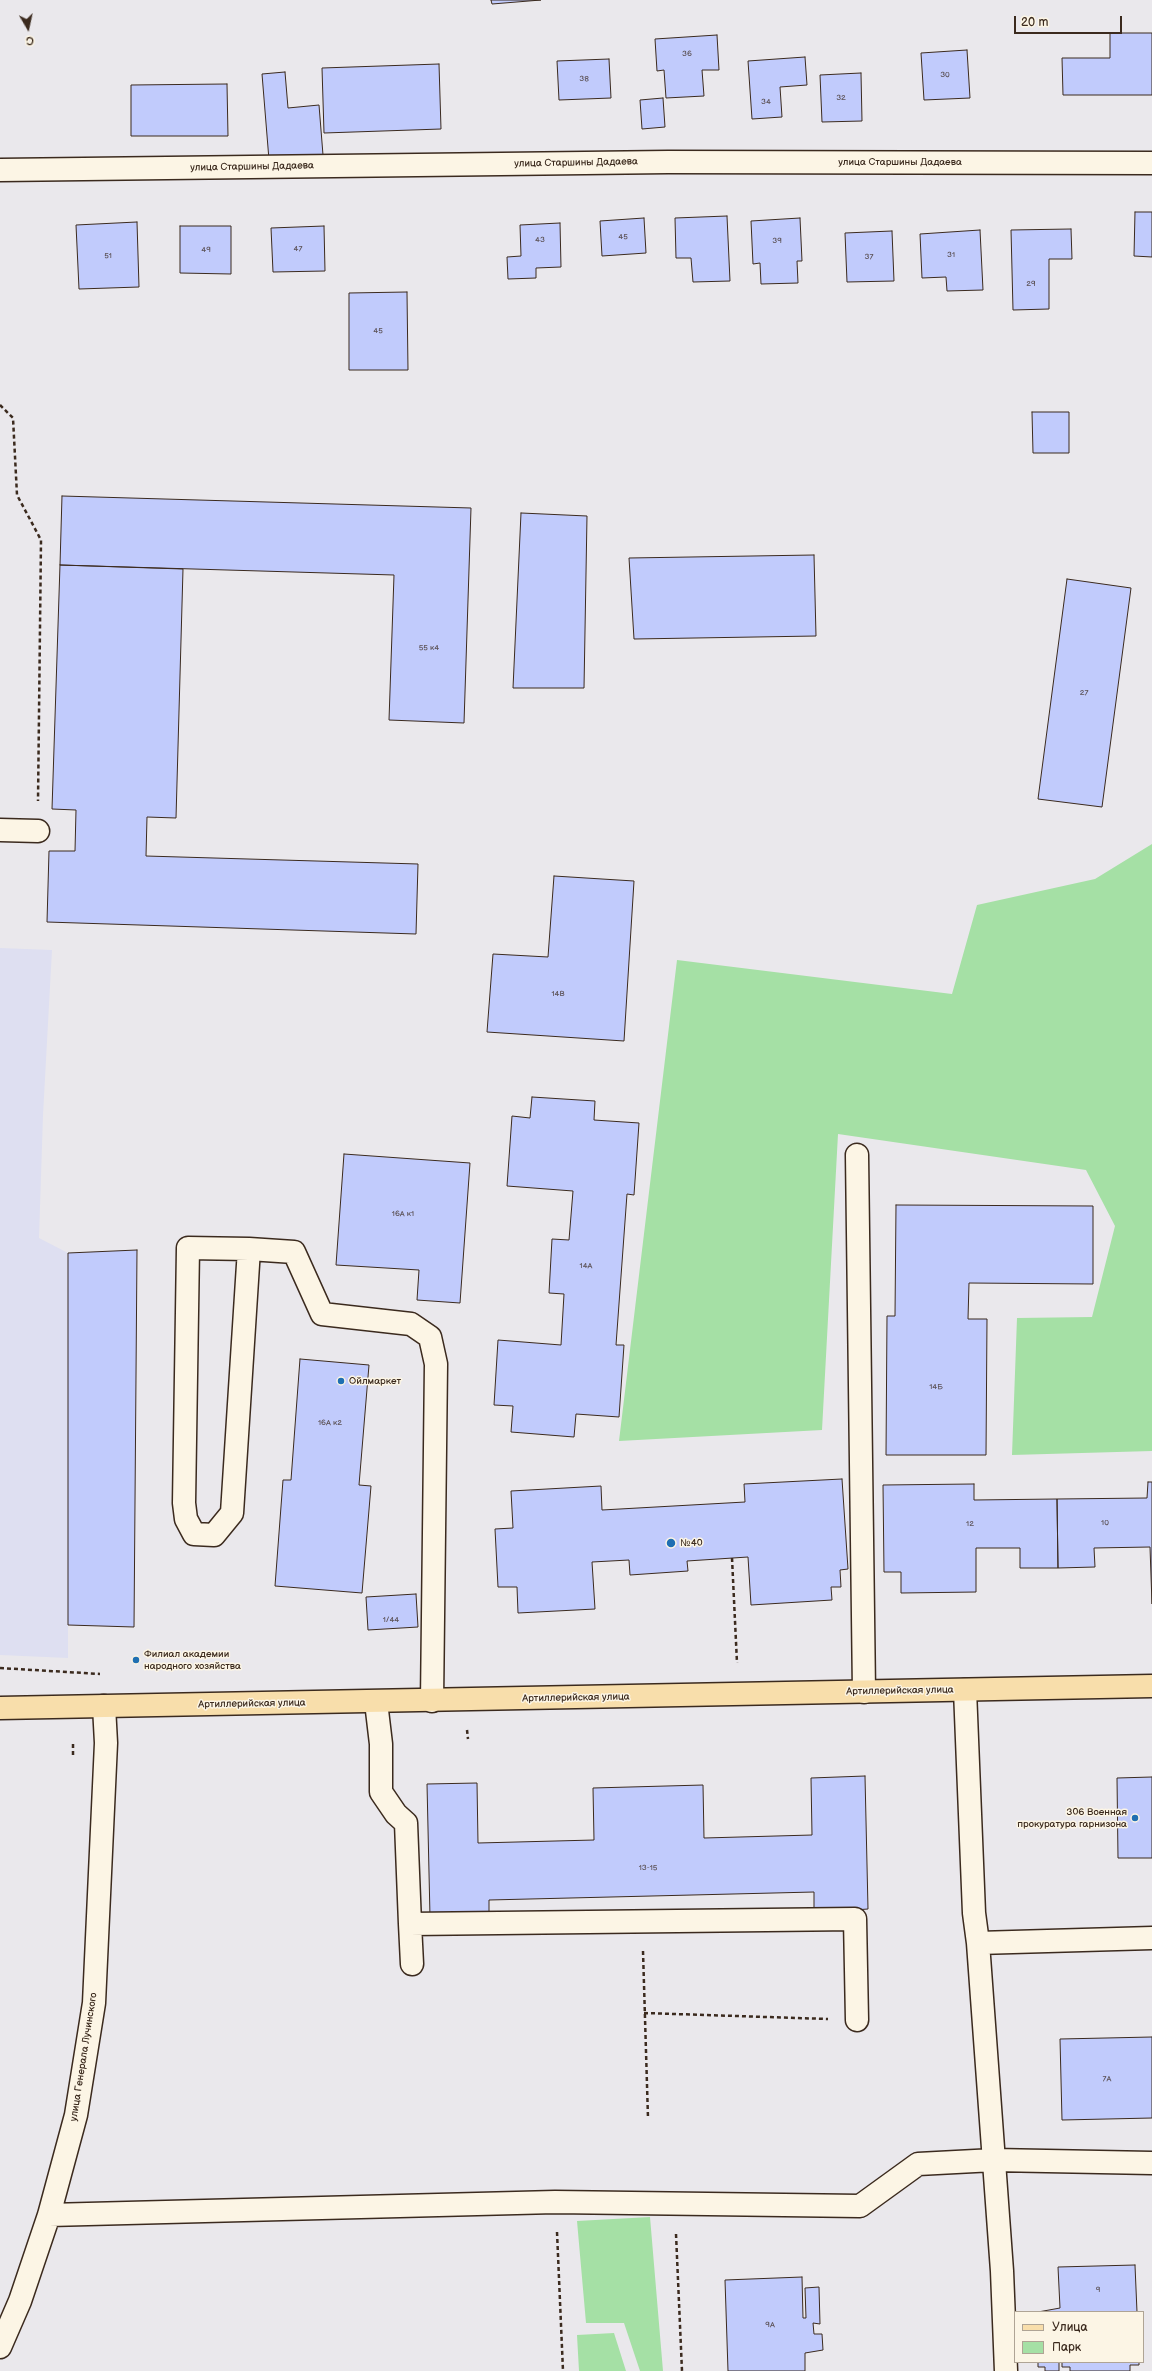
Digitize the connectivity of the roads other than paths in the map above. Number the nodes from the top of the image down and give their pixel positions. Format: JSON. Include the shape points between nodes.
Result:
{"nodes":[{"id":1,"x":1152,"y":163,"type":"edge"},
{"id":2,"x":0,"y":170,"type":"edge"},
{"id":3,"x":0,"y":830,"type":"edge"},
{"id":4,"x":38,"y":830,"type":"road end"},
{"id":5,"x":857,"y":1155,"type":"dead end"},
{"id":6,"x":248,"y":1249,"type":"junction"},
{"id":7,"x":1152,"y":1686,"type":"edge"},
{"id":8,"x":965,"y":1690,"type":"junction"},
{"id":9,"x":864,"y":1692,"type":"junction"},
{"id":10,"x":432,"y":1701,"type":"junction"},
{"id":11,"x":376,"y":1702,"type":"junction"},
{"id":12,"x":104,"y":1706,"type":"junction"},
{"id":13,"x":0,"y":1708,"type":"edge"},
{"id":14,"x":410,"y":1924,"type":"junction"},
{"id":15,"x":1152,"y":1938,"type":"edge"},
{"id":16,"x":978,"y":1943,"type":"junction"},
{"id":17,"x":412,"y":1964,"type":"dead end"},
{"id":18,"x":857,"y":2020,"type":"road end"},
{"id":19,"x":994,"y":2160,"type":"junction"},
{"id":20,"x":1152,"y":2163,"type":"edge"},
{"id":21,"x":50,"y":2215,"type":"junction"},
{"id":22,"x":0,"y":2347,"type":"edge"},
{"id":23,"x":1006,"y":2371,"type":"edge"}],
"edges":[{"from":1,"to":2,"type":"street","name":"улица Старшины Дадаева","via":[[668,162]]},
{"from":3,"to":4,"type":"street"},
{"from":5,"to":9,"type":"street"},
{"from":6,"to":6,"type":"street","via":[[188,1248],[184,1503],[186,1519],[194,1534],[214,1535],[232,1513]]},
{"from":6,"to":10,"type":"street","via":[[294,1252],[322,1314],[411,1324],[430,1337],[436,1364]]},
{"from":7,"to":8,"type":"main road","name":"Артиллерийская улица"},
{"from":8,"to":9,"type":"main road","name":"Артиллерийская улица"},
{"from":8,"to":16,"type":"street","via":[[974,1913]]},
{"from":9,"to":10,"type":"main road","name":"Артиллерийская улица"},
{"from":10,"to":11,"type":"main road","name":"Артиллерийская улица"},
{"from":11,"to":12,"type":"main road","name":"Артиллерийская улица"},
{"from":11,"to":14,"type":"street","via":[[381,1792],[406,1824]]},
{"from":12,"to":13,"type":"main road","name":"Артиллерийская улица"},
{"from":12,"to":21,"type":"street","name":"улица Генерала Лучинского","via":[[106,1742],[94,2003],[76,2115]]},
{"from":14,"to":17,"type":"street"},
{"from":14,"to":18,"type":"street","via":[[855,1918]]},
{"from":15,"to":16,"type":"street"},
{"from":16,"to":19,"type":"street"},
{"from":19,"to":20,"type":"street"},
{"from":19,"to":21,"type":"street","via":[[918,2164],[860,2206],[555,2202]]},
{"from":19,"to":23,"type":"street"},
{"from":21,"to":22,"type":"street","name":"улица Генерала Лучинского","via":[[20,2301]]}]}
